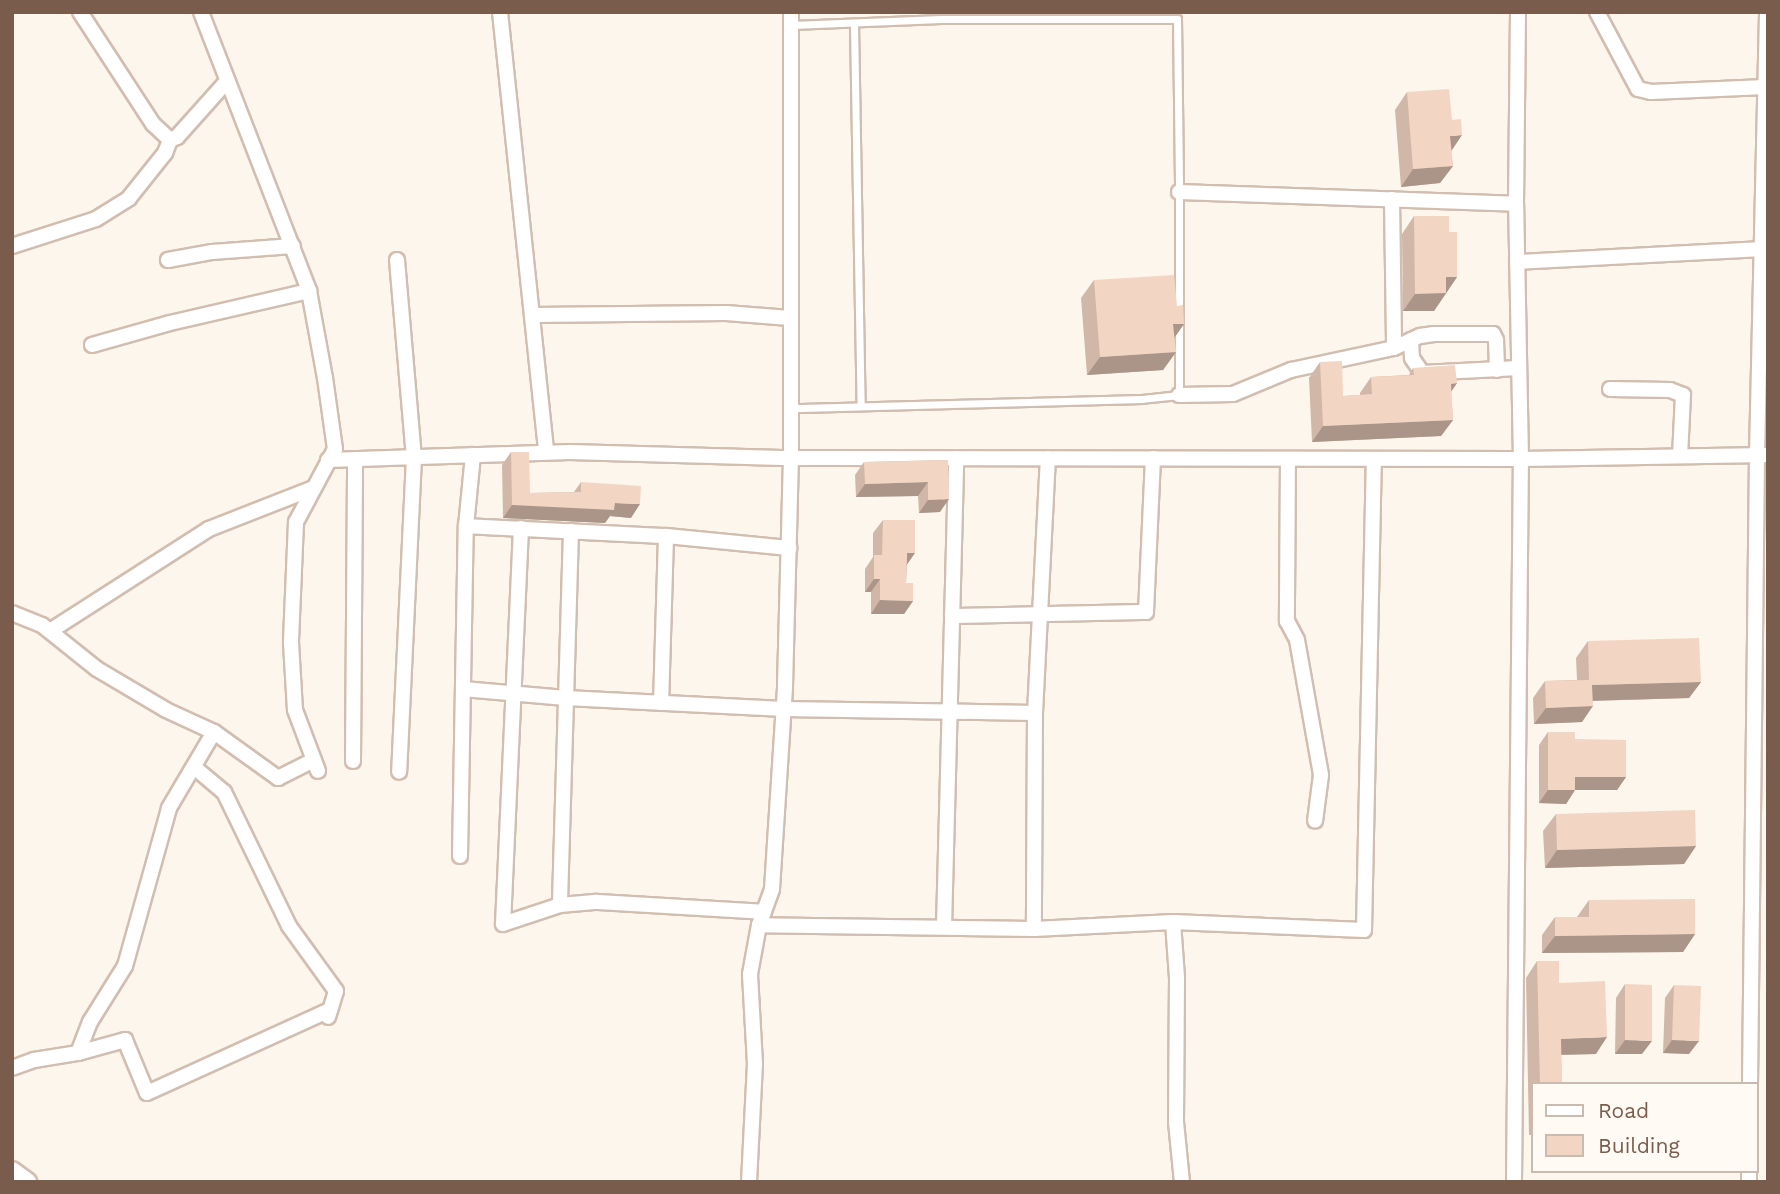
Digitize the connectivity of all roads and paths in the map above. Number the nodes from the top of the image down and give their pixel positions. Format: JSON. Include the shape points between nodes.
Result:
{"nodes":[{"id":1,"x":80,"y":12,"type":"edge"},
{"id":2,"x":201,"y":12,"type":"edge"},
{"id":3,"x":500,"y":12,"type":"edge"},
{"id":4,"x":1518,"y":12,"type":"edge"},
{"id":5,"x":1597,"y":12,"type":"edge"},
{"id":6,"x":1767,"y":12,"type":"edge"},
{"id":7,"x":791,"y":19,"type":"edge"},
{"id":8,"x":854,"y":24,"type":"junction"},
{"id":9,"x":227,"y":81,"type":"junction"},
{"id":10,"x":1765,"y":87,"type":"junction"},
{"id":11,"x":170,"y":140,"type":"junction"},
{"id":12,"x":1179,"y":191,"type":"junction"},
{"id":13,"x":1392,"y":200,"type":"junction"},
{"id":14,"x":1516,"y":204,"type":"junction"},
{"id":15,"x":12,"y":246,"type":"edge"},
{"id":16,"x":293,"y":246,"type":"junction"},
{"id":17,"x":1761,"y":249,"type":"junction"},
{"id":18,"x":168,"y":260,"type":"dead end"},
{"id":19,"x":397,"y":260,"type":"dead end"},
{"id":20,"x":1517,"y":262,"type":"junction"},
{"id":21,"x":309,"y":291,"type":"junction"},
{"id":22,"x":533,"y":315,"type":"junction"},
{"id":23,"x":790,"y":318,"type":"junction"},
{"id":24,"x":1411,"y":340,"type":"junction"},
{"id":25,"x":92,"y":345,"type":"dead end"},
{"id":26,"x":1394,"y":348,"type":"junction"},
{"id":27,"x":1519,"y":368,"type":"junction"},
{"id":28,"x":1497,"y":370,"type":"junction"},
{"id":29,"x":1611,"y":389,"type":"dead end"},
{"id":30,"x":1179,"y":395,"type":"junction"},
{"id":31,"x":861,"y":406,"type":"junction"},
{"id":32,"x":791,"y":408,"type":"junction"},
{"id":33,"x":546,"y":452,"type":"junction"},
{"id":34,"x":473,"y":455,"type":"junction"},
{"id":35,"x":1762,"y":455,"type":"edge"},
{"id":36,"x":1680,"y":456,"type":"junction"},
{"id":37,"x":414,"y":457,"type":"junction"},
{"id":38,"x":791,"y":458,"type":"junction"},
{"id":39,"x":956,"y":458,"type":"junction"},
{"id":40,"x":1048,"y":458,"type":"junction"},
{"id":41,"x":1153,"y":458,"type":"junction"},
{"id":42,"x":1287,"y":458,"type":"junction"},
{"id":43,"x":355,"y":459,"type":"junction"},
{"id":44,"x":1374,"y":459,"type":"junction"},
{"id":45,"x":1521,"y":459,"type":"junction"},
{"id":46,"x":328,"y":460,"type":"junction"},
{"id":47,"x":311,"y":489,"type":"junction"},
{"id":48,"x":466,"y":526,"type":"junction"},
{"id":49,"x":520,"y":528,"type":"junction"},
{"id":50,"x":571,"y":531,"type":"junction"},
{"id":51,"x":666,"y":536,"type":"junction"},
{"id":52,"x":789,"y":548,"type":"junction"},
{"id":53,"x":12,"y":613,"type":"edge"},
{"id":54,"x":1040,"y":614,"type":"junction"},
{"id":55,"x":952,"y":616,"type":"junction"},
{"id":56,"x":50,"y":631,"type":"junction"},
{"id":57,"x":463,"y":689,"type":"junction"},
{"id":58,"x":513,"y":694,"type":"junction"},
{"id":59,"x":566,"y":698,"type":"junction"},
{"id":60,"x":661,"y":703,"type":"junction"},
{"id":61,"x":784,"y":709,"type":"junction"},
{"id":62,"x":950,"y":712,"type":"junction"},
{"id":63,"x":1035,"y":713,"type":"junction"},
{"id":64,"x":214,"y":733,"type":"junction"},
{"id":65,"x":353,"y":761,"type":"dead end"},
{"id":66,"x":194,"y":766,"type":"junction"},
{"id":67,"x":399,"y":772,"type":"dead end"},
{"id":68,"x":1315,"y":821,"type":"dead end"},
{"id":69,"x":460,"y":856,"type":"dead end"},
{"id":70,"x":560,"y":905,"type":"junction"},
{"id":71,"x":762,"y":919,"type":"junction"},
{"id":72,"x":1173,"y":922,"type":"junction"},
{"id":73,"x":944,"y":928,"type":"junction"},
{"id":74,"x":1034,"y":929,"type":"junction"},
{"id":75,"x":78,"y":1053,"type":"junction"},
{"id":76,"x":12,"y":1068,"type":"edge"},
{"id":77,"x":1750,"y":1082,"type":"edge"},
{"id":78,"x":12,"y":1171,"type":"edge"},
{"id":79,"x":27,"y":1182,"type":"edge"},
{"id":80,"x":749,"y":1182,"type":"edge"},
{"id":81,"x":1181,"y":1182,"type":"edge"},
{"id":82,"x":1514,"y":1182,"type":"edge"}],
"edges":[{"from":1,"to":11,"type":"street","via":[[153,124]]},
{"from":2,"to":9,"type":"street"},
{"from":3,"to":22,"type":"street"},
{"from":4,"to":14,"type":"street"},
{"from":5,"to":10,"type":"street","via":[[1638,89]]},
{"from":6,"to":10,"type":"street"},
{"from":7,"to":8,"type":"lane"},
{"from":7,"to":23,"type":"street"},
{"from":8,"to":12,"type":"lane","via":[[940,19],[1177,19]]},
{"from":8,"to":31,"type":"lane"},
{"from":9,"to":11,"type":"street"},
{"from":9,"to":16,"type":"street"},
{"from":10,"to":17,"type":"street"},
{"from":11,"to":15,"type":"street","via":[[165,153],[118,205],[96,219]]},
{"from":12,"to":13,"type":"street"},
{"from":12,"to":30,"type":"lane"},
{"from":13,"to":14,"type":"street"},
{"from":13,"to":26,"type":"street"},
{"from":14,"to":20,"type":"street"},
{"from":16,"to":18,"type":"street"},
{"from":16,"to":21,"type":"street"},
{"from":17,"to":20,"type":"street"},
{"from":17,"to":35,"type":"street"},
{"from":19,"to":37,"type":"street"},
{"from":20,"to":27,"type":"street"},
{"from":21,"to":25,"type":"street"},
{"from":21,"to":46,"type":"street","via":[[335,449]]},
{"from":22,"to":23,"type":"street","via":[[726,313]]},
{"from":22,"to":33,"type":"street"},
{"from":23,"to":32,"type":"street"},
{"from":24,"to":26,"type":"street"},
{"from":24,"to":28,"type":"street","via":[[1412,358],[1422,373]]},
{"from":24,"to":28,"type":"street","via":[[1434,334],[1488,332],[1496,340]]},
{"from":26,"to":30,"type":"street","via":[[1310,364],[1233,394]]},
{"from":27,"to":28,"type":"street"},
{"from":27,"to":45,"type":"street"},
{"from":29,"to":36,"type":"street","via":[[1670,390],[1683,395]]},
{"from":30,"to":31,"type":"lane"},
{"from":31,"to":32,"type":"lane"},
{"from":32,"to":38,"type":"street"},
{"from":33,"to":34,"type":"street"},
{"from":33,"to":38,"type":"street"},
{"from":34,"to":37,"type":"street"},
{"from":34,"to":48,"type":"street"},
{"from":35,"to":36,"type":"street"},
{"from":35,"to":77,"type":"street"},
{"from":36,"to":45,"type":"street"},
{"from":37,"to":43,"type":"street"},
{"from":37,"to":67,"type":"street"},
{"from":38,"to":39,"type":"street"},
{"from":38,"to":52,"type":"street"},
{"from":39,"to":40,"type":"street"},
{"from":39,"to":55,"type":"street"},
{"from":40,"to":41,"type":"street"},
{"from":40,"to":54,"type":"street"},
{"from":41,"to":42,"type":"street"},
{"from":41,"to":54,"type":"street","via":[[1146,612]]},
{"from":42,"to":44,"type":"street"},
{"from":42,"to":68,"type":"street","via":[[1287,621],[1297,640],[1321,775]]},
{"from":43,"to":46,"type":"street"},
{"from":43,"to":65,"type":"street"},
{"from":44,"to":45,"type":"street"},
{"from":44,"to":72,"type":"street","via":[[1364,930]]},
{"from":45,"to":82,"type":"street"},
{"from":46,"to":47,"type":"street"},
{"from":47,"to":56,"type":"street","via":[[209,529]]},
{"from":47,"to":64,"type":"street","via":[[296,522],[291,643],[295,710],[316,765],[278,778]]},
{"from":48,"to":49,"type":"street"},
{"from":48,"to":57,"type":"street"},
{"from":49,"to":50,"type":"street"},
{"from":49,"to":58,"type":"street"},
{"from":50,"to":51,"type":"street"},
{"from":50,"to":59,"type":"street"},
{"from":51,"to":52,"type":"street"},
{"from":51,"to":60,"type":"street"},
{"from":52,"to":61,"type":"street"},
{"from":53,"to":56,"type":"street"},
{"from":54,"to":55,"type":"street"},
{"from":54,"to":63,"type":"street"},
{"from":55,"to":62,"type":"street"},
{"from":56,"to":64,"type":"street","via":[[97,670]]},
{"from":57,"to":58,"type":"street"},
{"from":57,"to":69,"type":"street"},
{"from":58,"to":59,"type":"street"},
{"from":58,"to":70,"type":"street","via":[[503,924]]},
{"from":59,"to":60,"type":"street"},
{"from":59,"to":70,"type":"street"},
{"from":60,"to":61,"type":"street"},
{"from":61,"to":62,"type":"street"},
{"from":61,"to":71,"type":"street","via":[[772,889]]},
{"from":62,"to":63,"type":"street"},
{"from":62,"to":73,"type":"street"},
{"from":63,"to":74,"type":"street"},
{"from":64,"to":66,"type":"street"},
{"from":66,"to":75,"type":"street","via":[[169,808],[125,966],[90,1022]]},
{"from":66,"to":75,"type":"street","via":[[224,792],[289,926],[337,991],[329,1016],[146,1093],[125,1040]]},
{"from":70,"to":71,"type":"street","via":[[597,902]]},
{"from":71,"to":73,"type":"street"},
{"from":71,"to":80,"type":"street","via":[[750,974],[755,1064]]},
{"from":72,"to":74,"type":"street"},
{"from":72,"to":81,"type":"street"},
{"from":73,"to":74,"type":"street"},
{"from":75,"to":76,"type":"street"},
{"from":78,"to":79,"type":"street"}]}
